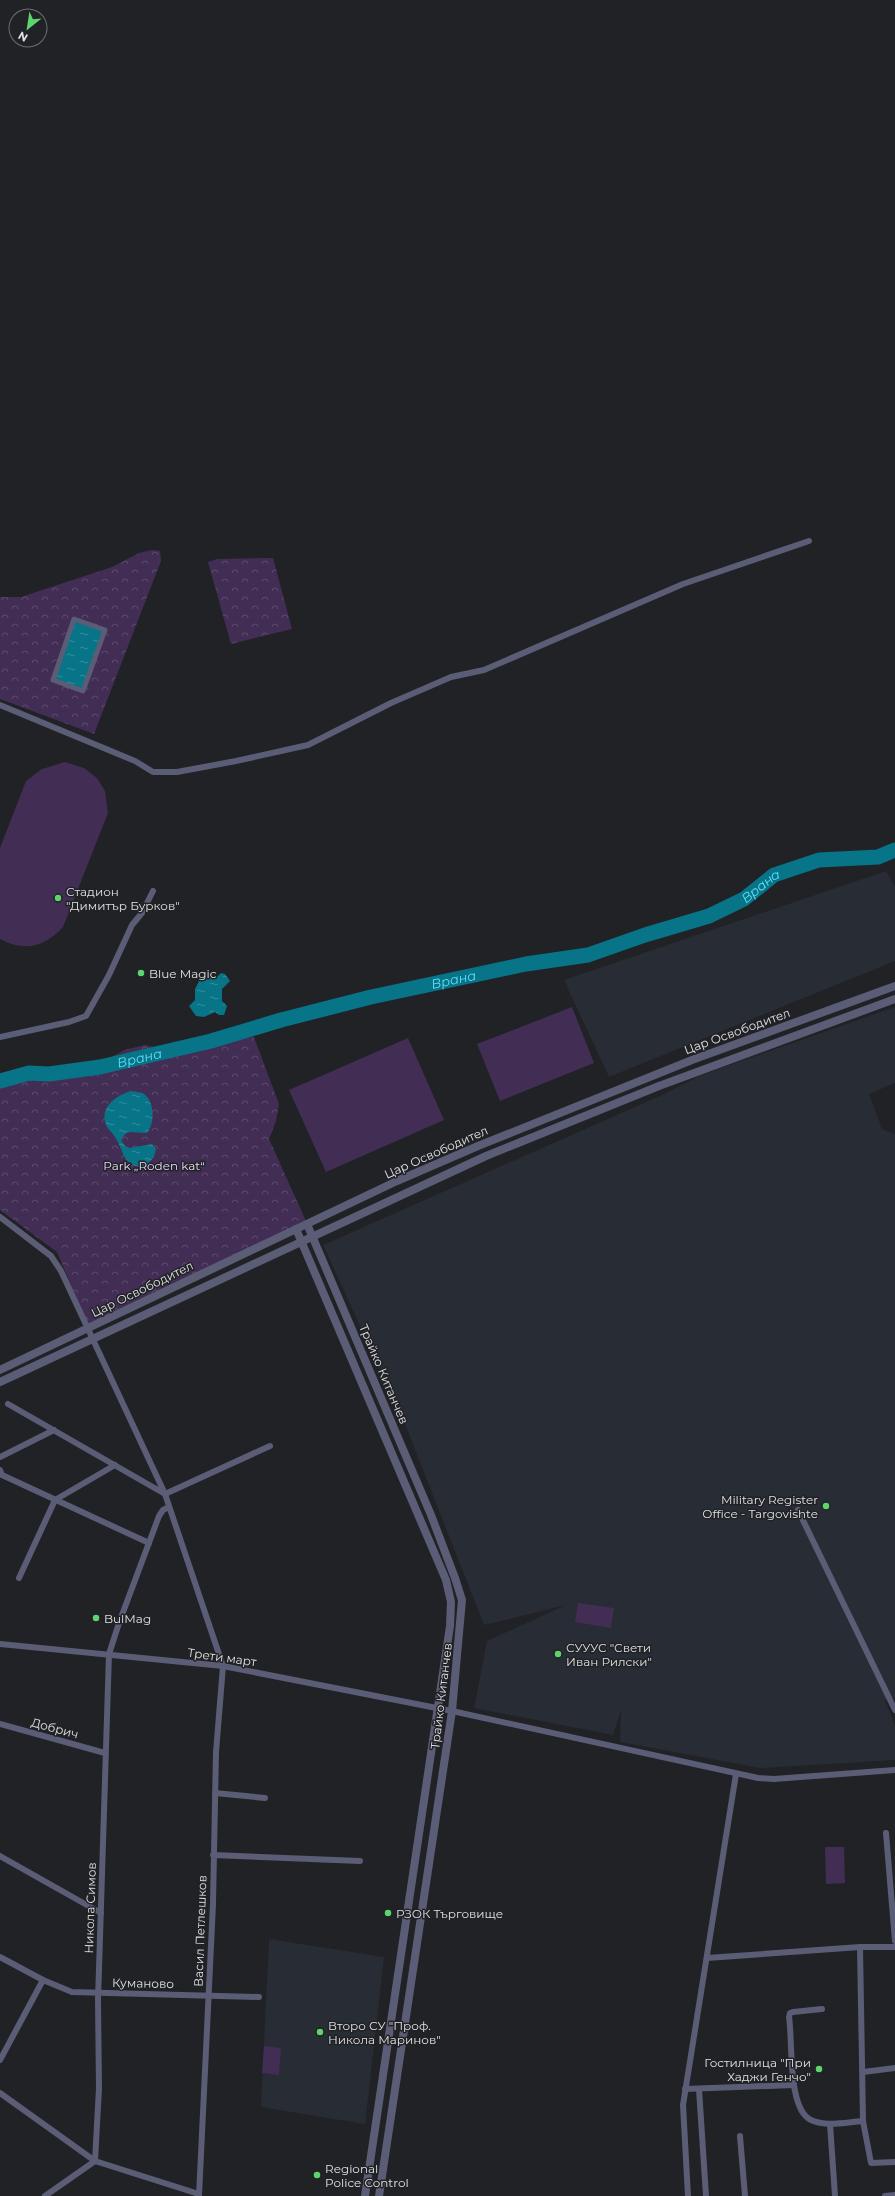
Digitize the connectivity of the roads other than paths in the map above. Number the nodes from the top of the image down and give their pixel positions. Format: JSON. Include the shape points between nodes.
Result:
{"nodes":[{"id":1,"x":809,"y":541,"type":"dead end"},
{"id":2,"x":84,"y":691,"type":"joint"},
{"id":3,"x":0,"y":705,"type":"edge"},
{"id":4,"x":153,"y":891,"type":"dead end"},
{"id":5,"x":895,"y":986,"type":"edge"},
{"id":6,"x":895,"y":999,"type":"edge"},
{"id":7,"x":0,"y":1037,"type":"edge"},
{"id":8,"x":0,"y":1217,"type":"edge"},
{"id":9,"x":307,"y":1224,"type":"junction"},
{"id":10,"x":296,"y":1230,"type":"junction"},
{"id":11,"x":313,"y":1236,"type":"junction"},
{"id":12,"x":302,"y":1241,"type":"junction"},
{"id":13,"x":88,"y":1329,"type":"junction"},
{"id":14,"x":92,"y":1338,"type":"junction"},
{"id":15,"x":0,"y":1370,"type":"edge"},
{"id":16,"x":0,"y":1382,"type":"edge"},
{"id":17,"x":8,"y":1404,"type":"dead end"},
{"id":18,"x":54,"y":1430,"type":"junction"},
{"id":19,"x":270,"y":1446,"type":"dead end"},
{"id":20,"x":0,"y":1457,"type":"edge"},
{"id":21,"x":115,"y":1465,"type":"junction"},
{"id":22,"x":1,"y":1475,"type":"edge"},
{"id":23,"x":165,"y":1494,"type":"junction"},
{"id":24,"x":55,"y":1500,"type":"junction"},
{"id":25,"x":168,"y":1507,"type":"junction"},
{"id":26,"x":798,"y":1510,"type":"dead end"},
{"id":27,"x":149,"y":1543,"type":"junction"},
{"id":28,"x":19,"y":1578,"type":"dead end"},
{"id":29,"x":0,"y":1644,"type":"edge"},
{"id":30,"x":109,"y":1654,"type":"junction"},
{"id":31,"x":223,"y":1666,"type":"junction"},
{"id":32,"x":438,"y":1709,"type":"junction"},
{"id":33,"x":895,"y":1710,"type":"edge"},
{"id":34,"x":452,"y":1712,"type":"junction"},
{"id":35,"x":0,"y":1724,"type":"edge"},
{"id":36,"x":105,"y":1753,"type":"junction"},
{"id":37,"x":895,"y":1770,"type":"edge"},
{"id":38,"x":736,"y":1774,"type":"junction"},
{"id":39,"x":215,"y":1793,"type":"junction"},
{"id":40,"x":265,"y":1798,"type":"dead end"},
{"id":41,"x":886,"y":1833,"type":"dead end"},
{"id":42,"x":213,"y":1855,"type":"junction"},
{"id":43,"x":0,"y":1856,"type":"edge"},
{"id":44,"x":360,"y":1861,"type":"dead end"},
{"id":45,"x":894,"y":1898,"type":"edge"},
{"id":46,"x":101,"y":1913,"type":"junction"},
{"id":47,"x":895,"y":1941,"type":"edge"},
{"id":48,"x":860,"y":1947,"type":"junction"},
{"id":49,"x":895,"y":1947,"type":"edge"},
{"id":50,"x":0,"y":1957,"type":"edge"},
{"id":51,"x":706,"y":1958,"type":"junction"},
{"id":52,"x":43,"y":1980,"type":"junction"},
{"id":53,"x":99,"y":1994,"type":"junction"},
{"id":54,"x":208,"y":1995,"type":"junction"},
{"id":55,"x":259,"y":1997,"type":"dead end"},
{"id":56,"x":822,"y":2009,"type":"dead end"},
{"id":57,"x":0,"y":2060,"type":"edge"},
{"id":58,"x":895,"y":2068,"type":"edge"},
{"id":59,"x":863,"y":2072,"type":"junction"},
{"id":60,"x":794,"y":2085,"type":"junction"},
{"id":61,"x":685,"y":2089,"type":"junction"},
{"id":62,"x":699,"y":2089,"type":"junction"},
{"id":63,"x":0,"y":2093,"type":"edge"},
{"id":64,"x":863,"y":2121,"type":"junction"},
{"id":65,"x":830,"y":2124,"type":"junction"},
{"id":66,"x":740,"y":2136,"type":"dead end"},
{"id":67,"x":95,"y":2161,"type":"junction"},
{"id":68,"x":895,"y":2162,"type":"edge"},
{"id":69,"x":199,"y":2195,"type":"edge"},
{"id":70,"x":895,"y":2195,"type":"edge"},
{"id":71,"x":45,"y":2196,"type":"edge"},
{"id":72,"x":365,"y":2196,"type":"edge"},
{"id":73,"x":379,"y":2196,"type":"edge"},
{"id":74,"x":688,"y":2196,"type":"edge"},
{"id":75,"x":706,"y":2196,"type":"edge"},
{"id":76,"x":746,"y":2196,"type":"edge"},
{"id":77,"x":835,"y":2196,"type":"edge"},
{"id":78,"x":885,"y":2196,"type":"edge"}],
"edges":[{"from":1,"to":3,"type":"street","via":[[684,584],[484,670],[451,677],[391,703],[308,745],[236,761],[178,772],[154,772],[135,760]]},
{"from":2,"to":2,"type":"street","via":[[52,680],[74,619],[105,630]]},
{"from":4,"to":7,"type":"street","via":[[86,1016]]},
{"from":5,"to":9,"type":"street","name":"Цар Освободител","via":[[692,1060],[485,1143]]},
{"from":6,"to":11,"type":"street","name":"Цар Освободител","via":[[659,1086],[493,1153]]},
{"from":8,"to":13,"type":"street","via":[[51,1256],[61,1271]]},
{"from":9,"to":10,"type":"street","name":"Цар Освободител"},
{"from":9,"to":11,"type":"street","name":"Трайко Китанчев"},
{"from":10,"to":12,"type":"street","name":"Трайко Китанчев"},
{"from":10,"to":13,"type":"street","name":"Цар Освободител"},
{"from":11,"to":12,"type":"street","name":"Цар Освободител"},
{"from":11,"to":34,"type":"street","name":"Трайко Китанчев","via":[[456,1578],[462,1600]]},
{"from":12,"to":14,"type":"street","name":"Цар Освободител"},
{"from":12,"to":32,"type":"street","name":"Трайко Китанчев","via":[[446,1580],[451,1613]]},
{"from":13,"to":14,"type":"street"},
{"from":13,"to":15,"type":"street","name":"Цар Освободител"},
{"from":14,"to":16,"type":"street","name":"Цар Освободител"},
{"from":14,"to":23,"type":"street"},
{"from":17,"to":18,"type":"street"},
{"from":18,"to":20,"type":"street"},
{"from":18,"to":21,"type":"street"},
{"from":19,"to":23,"type":"street"},
{"from":21,"to":23,"type":"street"},
{"from":21,"to":24,"type":"street"},
{"from":22,"to":24,"type":"street"},
{"from":23,"to":25,"type":"street"},
{"from":24,"to":27,"type":"street"},
{"from":24,"to":28,"type":"street"},
{"from":25,"to":27,"type":"street","name":"Никола Симов","via":[[159,1516]]},
{"from":25,"to":31,"type":"street"},
{"from":26,"to":33,"type":"street"},
{"from":27,"to":30,"type":"street","name":"Никола Симов"},
{"from":29,"to":30,"type":"street","name":"Трети март"},
{"from":30,"to":31,"type":"street","name":"Трети март"},
{"from":30,"to":36,"type":"street","name":"Никола Симов"},
{"from":31,"to":32,"type":"street","name":"Трети март"},
{"from":31,"to":39,"type":"street","name":"Васил Петлешков"},
{"from":32,"to":34,"type":"street","name":"Трети март"},
{"from":32,"to":72,"type":"street","name":"Трайко Китанчев"},
{"from":34,"to":38,"type":"street","name":"Трети март"},
{"from":34,"to":73,"type":"street","name":"Трайко Китанчев"},
{"from":35,"to":36,"type":"street","name":"Добрич"},
{"from":36,"to":46,"type":"street","name":"Никола Симов"},
{"from":37,"to":38,"type":"street","name":"Трети март","via":[[774,1779]]},
{"from":38,"to":51,"type":"street"},
{"from":39,"to":40,"type":"street"},
{"from":39,"to":42,"type":"street","name":"Васил Петлешков"},
{"from":41,"to":45,"type":"street"},
{"from":42,"to":44,"type":"street"},
{"from":42,"to":54,"type":"street","name":"Васил Петлешков"},
{"from":43,"to":46,"type":"street"},
{"from":45,"to":47,"type":"street"},
{"from":46,"to":53,"type":"street","name":"Никола Симов"},
{"from":48,"to":49,"type":"street"},
{"from":48,"to":51,"type":"street"},
{"from":48,"to":59,"type":"street"},
{"from":50,"to":52,"type":"street","name":"Куманово"},
{"from":51,"to":61,"type":"street"},
{"from":52,"to":53,"type":"street","name":"Куманово","via":[[72,1992]]},
{"from":52,"to":57,"type":"street"},
{"from":53,"to":54,"type":"street","name":"Куманово"},
{"from":53,"to":67,"type":"street","name":"Никола Симов","via":[[99,2088]]},
{"from":54,"to":55,"type":"street","name":"Куманово"},
{"from":54,"to":69,"type":"street","name":"Васил Петлешков"},
{"from":56,"to":60,"type":"street","via":[[790,2013]]},
{"from":58,"to":59,"type":"street"},
{"from":59,"to":64,"type":"street"},
{"from":60,"to":62,"type":"street"},
{"from":60,"to":65,"type":"street","via":[[801,2110],[810,2120]]},
{"from":61,"to":62,"type":"street"},
{"from":61,"to":74,"type":"street","via":[[683,2105]]},
{"from":62,"to":75,"type":"street"},
{"from":63,"to":67,"type":"street"},
{"from":64,"to":65,"type":"street"},
{"from":64,"to":68,"type":"street","via":[[871,2163]]},
{"from":65,"to":77,"type":"street"},
{"from":66,"to":76,"type":"street"},
{"from":67,"to":69,"type":"street"},
{"from":67,"to":71,"type":"street"},
{"from":70,"to":78,"type":"street"}]}
